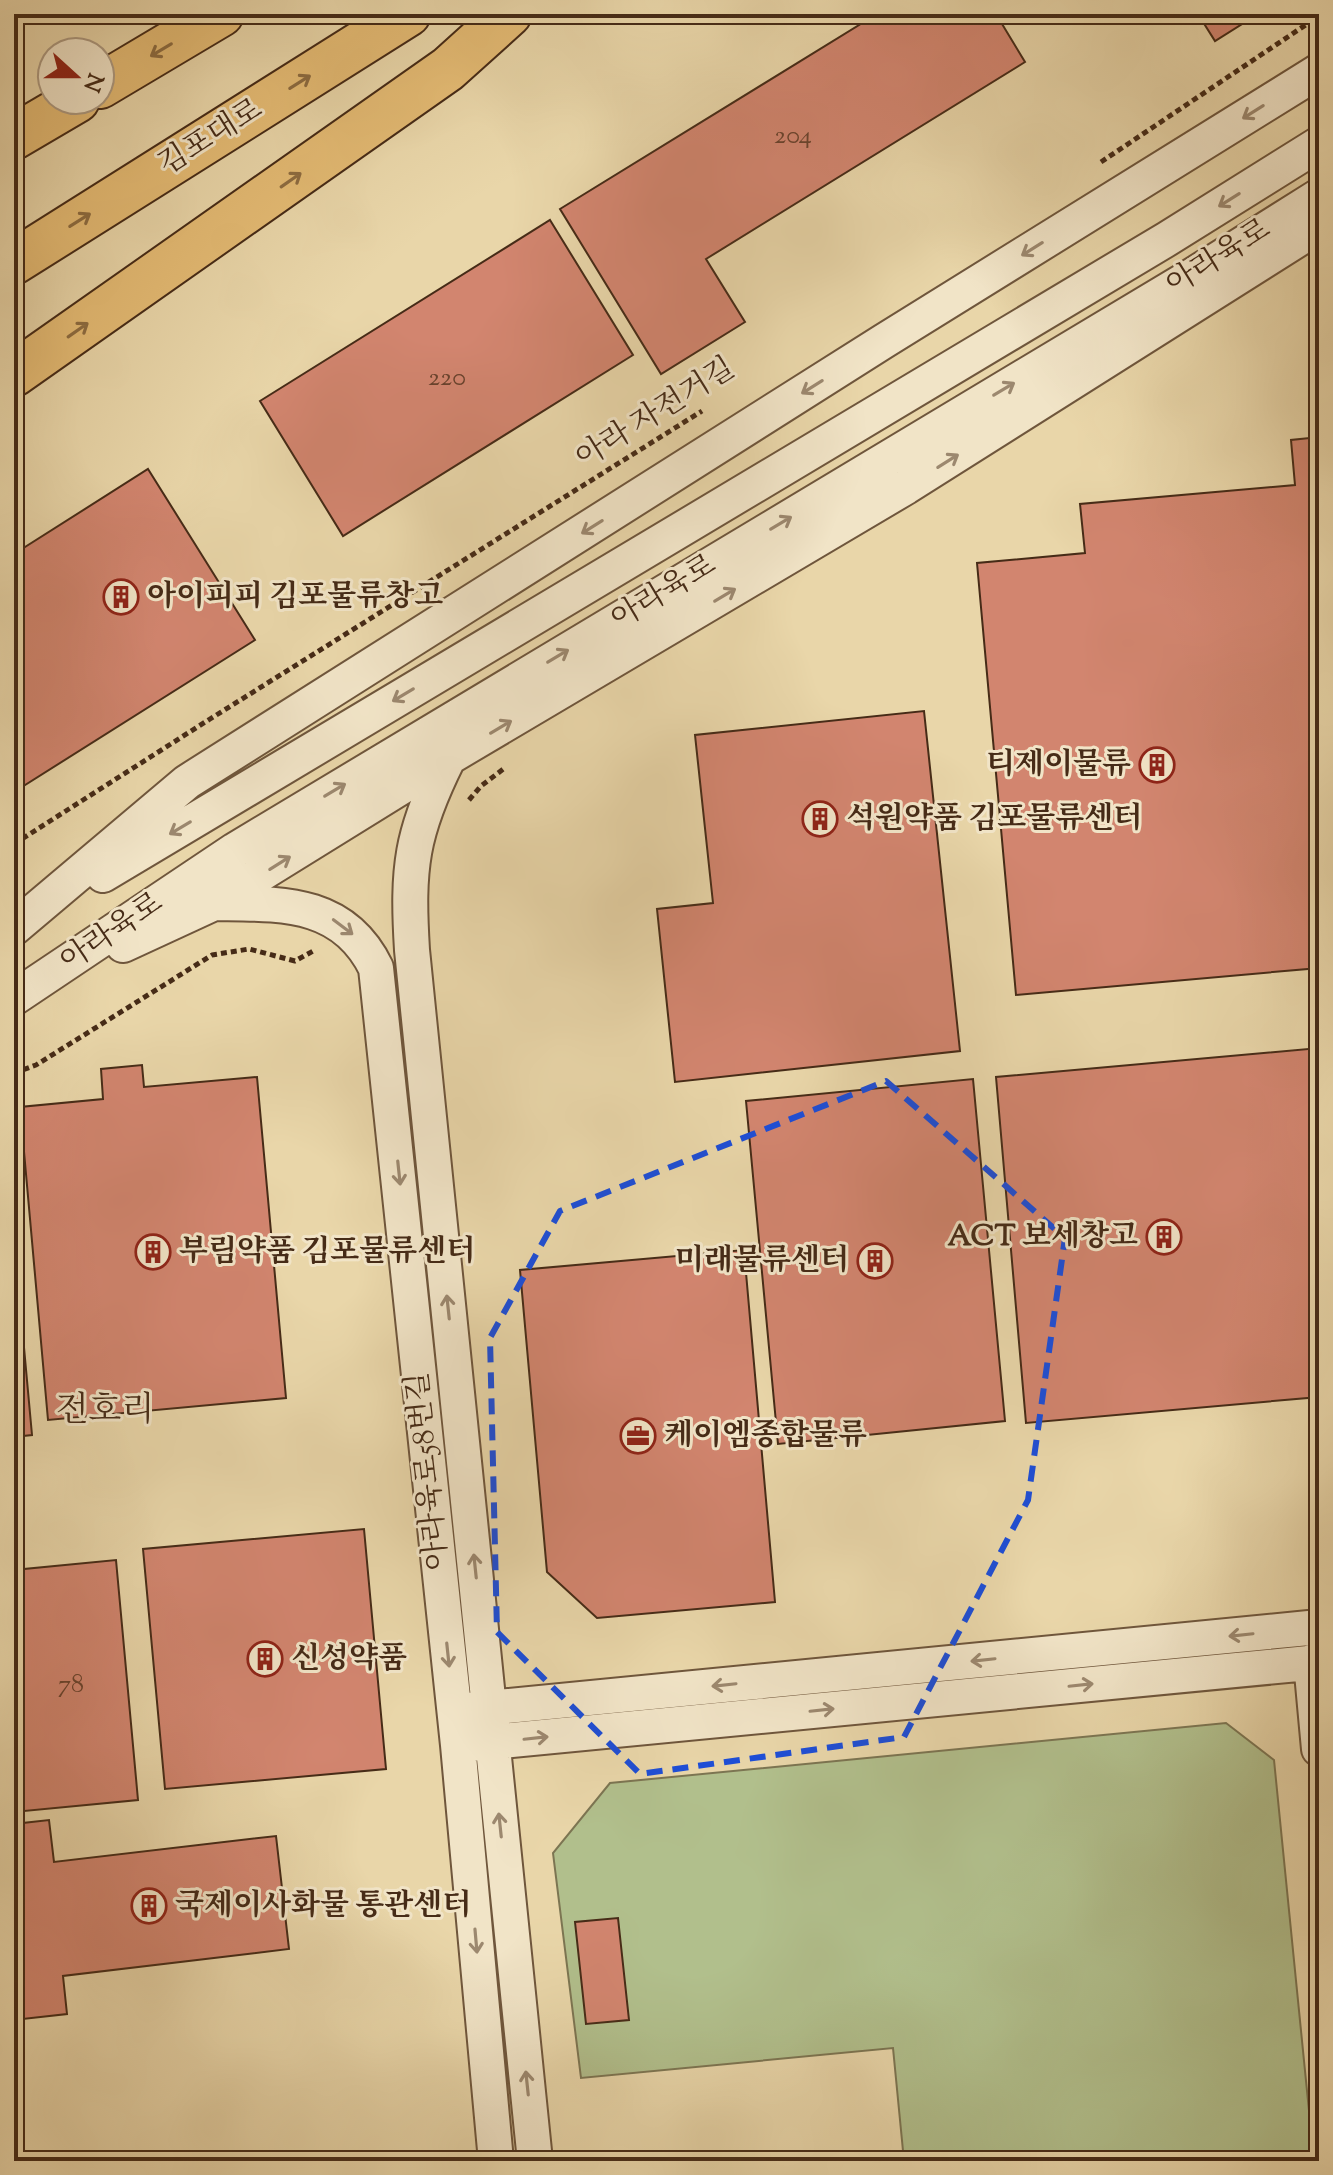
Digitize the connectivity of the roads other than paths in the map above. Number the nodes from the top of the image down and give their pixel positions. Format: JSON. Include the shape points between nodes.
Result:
{"nodes":[{"id":1,"x":221,"y":14,"type":"edge"},
{"id":2,"x":408,"y":14,"type":"edge"},
{"id":3,"x":509,"y":14,"type":"edge"},
{"id":4,"x":1319,"y":71,"type":"edge"},
{"id":5,"x":116,"y":76,"type":"edge"},
{"id":6,"x":50,"y":116,"type":"edge"},
{"id":7,"x":14,"y":137,"type":"edge"},
{"id":8,"x":1319,"y":144,"type":"edge"},
{"id":9,"x":1319,"y":196,"type":"edge"},
{"id":10,"x":1319,"y":226,"type":"edge"},
{"id":11,"x":14,"y":262,"type":"edge"},
{"id":12,"x":14,"y":374,"type":"edge"},
{"id":13,"x":448,"y":758,"type":"junction"},
{"id":14,"x":214,"y":903,"type":"junction"},
{"id":15,"x":14,"y":928,"type":"edge"},
{"id":16,"x":24,"y":992,"type":"edge"},
{"id":17,"x":1319,"y":1627,"type":"edge"},
{"id":18,"x":1315,"y":1662,"type":"edge"},
{"id":19,"x":489,"y":1708,"type":"junction"},
{"id":20,"x":454,"y":1712,"type":"junction"},
{"id":21,"x":492,"y":1742,"type":"junction"},
{"id":22,"x":458,"y":1745,"type":"junction"},
{"id":23,"x":1319,"y":1749,"type":"edge"},
{"id":24,"x":496,"y":2161,"type":"edge"},
{"id":25,"x":535,"y":2161,"type":"edge"}],
"edges":[{"from":1,"to":5,"type":"main road","one_way":true},
{"from":11,"to":2,"type":"main road","name":"김포대로","one_way":true},
{"from":12,"to":3,"type":"main road","one_way":true,"via":[[448,69]]},
{"from":4,"to":15,"type":"street","one_way":true,"via":[[187,782]]},
{"from":6,"to":7,"type":"main road"},
{"from":8,"to":15,"type":"street","name":"아라육로","one_way":true},
{"from":16,"to":9,"type":"street","name":"아라육로","one_way":true,"via":[[235,850]]},
{"from":13,"to":10,"type":"street","one_way":true,"via":[[906,487]]},
{"from":14,"to":13,"type":"street","one_way":true},
{"from":19,"to":13,"type":"street","one_way":true,"via":[[409,895],[418,826]]},
{"from":14,"to":16,"type":"street"},
{"from":14,"to":20,"type":"street","name":"아라육로58번길","one_way":true,"via":[[316,912],[350,931],[367,948],[376,968]]},
{"from":17,"to":19,"type":"street","one_way":true},
{"from":21,"to":18,"type":"street","one_way":true},
{"from":18,"to":23,"type":"street"},
{"from":19,"to":20,"type":"street"},
{"from":19,"to":21,"type":"street"},
{"from":20,"to":22,"type":"street","name":"아라육로58번길"},
{"from":21,"to":22,"type":"street"},
{"from":25,"to":21,"type":"street","one_way":true},
{"from":22,"to":24,"type":"street","name":"아라육로58번길","one_way":true}]}
